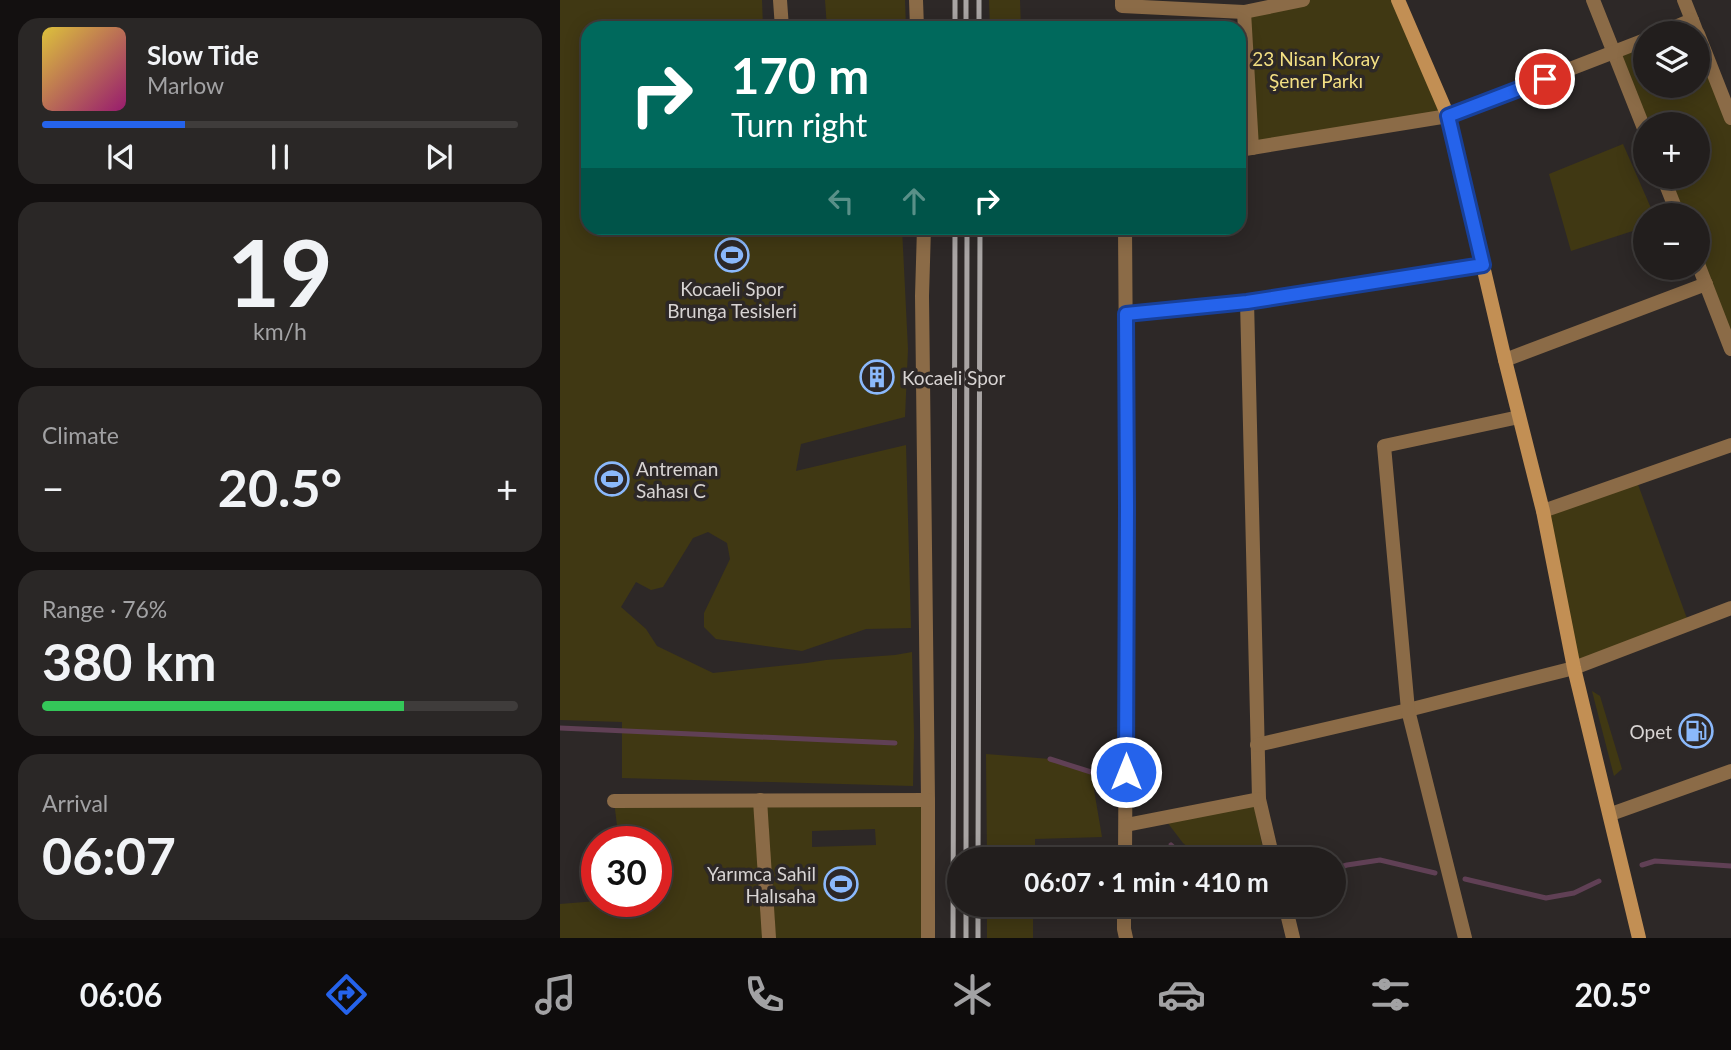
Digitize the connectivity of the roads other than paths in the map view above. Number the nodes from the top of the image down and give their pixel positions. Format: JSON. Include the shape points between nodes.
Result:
{"nodes":[{"id":1,"x":780,"y":0,"type":"edge"},
{"id":2,"x":916,"y":0,"type":"edge"},
{"id":3,"x":1122,"y":0,"type":"edge"},
{"id":4,"x":1303,"y":0,"type":"edge"},
{"id":5,"x":1398,"y":0,"type":"edge"},
{"id":6,"x":1593,"y":0,"type":"edge"},
{"id":7,"x":1684,"y":0,"type":"edge"},
{"id":8,"x":1244,"y":12,"type":"junction"},
{"id":9,"x":782,"y":21,"type":"edge"},
{"id":10,"x":917,"y":21,"type":"edge"},
{"id":11,"x":1244,"y":21,"type":"edge"},
{"id":12,"x":1693,"y":21,"type":"edge"},
{"id":13,"x":1633,"y":45,"type":"edge"},
{"id":14,"x":1614,"y":53,"type":"junction"},
{"id":15,"x":1710,"y":65,"type":"edge"},
{"id":16,"x":1637,"y":112,"type":"edge"},
{"id":17,"x":1448,"y":116,"type":"junction"},
{"id":18,"x":1731,"y":118,"type":"edge"},
{"id":19,"x":1246,"y":149,"type":"edge"},
{"id":20,"x":924,"y":235,"type":"edge"},
{"id":21,"x":1125,"y":235,"type":"edge"},
{"id":22,"x":1483,"y":265,"type":"junction"},
{"id":23,"x":1704,"y":280,"type":"edge"},
{"id":24,"x":1706,"y":284,"type":"junction"},
{"id":25,"x":1247,"y":302,"type":"junction"},
{"id":26,"x":1126,"y":314,"type":"junction"},
{"id":27,"x":1731,"y":349,"type":"edge"},
{"id":28,"x":1505,"y":359,"type":"junction"},
{"id":29,"x":1519,"y":417,"type":"junction"},
{"id":30,"x":1731,"y":445,"type":"edge"},
{"id":31,"x":1543,"y":511,"type":"junction"},
{"id":32,"x":1731,"y":608,"type":"edge"},
{"id":33,"x":1574,"y":668,"type":"junction"},
{"id":34,"x":1408,"y":710,"type":"junction"},
{"id":35,"x":1257,"y":745,"type":"junction"},
{"id":36,"x":1731,"y":771,"type":"edge"},
{"id":37,"x":1259,"y":799,"type":"junction"},
{"id":38,"x":760,"y":800,"type":"junction"},
{"id":39,"x":928,"y":800,"type":"junction"},
{"id":40,"x":614,"y":801,"type":"dead end"},
{"id":41,"x":1611,"y":814,"type":"junction"},
{"id":42,"x":1126,"y":825,"type":"junction"},
{"id":43,"x":1125,"y":847,"type":"edge"},
{"id":44,"x":1270,"y":847,"type":"edge"},
{"id":45,"x":1124,"y":917,"type":"edge"},
{"id":46,"x":1288,"y":917,"type":"edge"},
{"id":47,"x":769,"y":938,"type":"edge"},
{"id":48,"x":928,"y":938,"type":"edge"},
{"id":49,"x":1126,"y":938,"type":"edge"},
{"id":50,"x":1293,"y":938,"type":"edge"},
{"id":51,"x":1465,"y":938,"type":"edge"},
{"id":52,"x":1639,"y":938,"type":"edge"}],
"edges":[{"from":1,"to":9,"type":"street"},
{"from":2,"to":10,"type":"street"},
{"from":3,"to":8,"type":"street","via":[[1122,6]]},
{"from":4,"to":8,"type":"street"},
{"from":5,"to":17,"type":"main road"},
{"from":6,"to":14,"type":"street"},
{"from":7,"to":12,"type":"street"},
{"from":8,"to":11,"type":"street"},
{"from":13,"to":14,"type":"street"},
{"from":14,"to":16,"type":"street"},
{"from":14,"to":17,"type":"street"},
{"from":15,"to":18,"type":"street"},
{"from":17,"to":19,"type":"street"},
{"from":17,"to":22,"type":"main road"},
{"from":20,"to":39,"type":"street"},
{"from":21,"to":26,"type":"street"},
{"from":22,"to":25,"type":"street"},
{"from":22,"to":28,"type":"main road"},
{"from":23,"to":24,"type":"street"},
{"from":24,"to":27,"type":"street"},
{"from":24,"to":28,"type":"street"},
{"from":25,"to":26,"type":"street"},
{"from":25,"to":35,"type":"street"},
{"from":26,"to":42,"type":"street"},
{"from":28,"to":29,"type":"main road"},
{"from":29,"to":31,"type":"main road"},
{"from":29,"to":34,"type":"street","via":[[1384,446]]},
{"from":30,"to":31,"type":"street"},
{"from":31,"to":33,"type":"main road"},
{"from":32,"to":33,"type":"street"},
{"from":33,"to":34,"type":"street"},
{"from":33,"to":41,"type":"main road"},
{"from":34,"to":35,"type":"street"},
{"from":34,"to":51,"type":"street"},
{"from":35,"to":37,"type":"street"},
{"from":36,"to":41,"type":"street"},
{"from":37,"to":42,"type":"street"},
{"from":37,"to":44,"type":"street"},
{"from":38,"to":39,"type":"street"},
{"from":38,"to":40,"type":"street"},
{"from":38,"to":47,"type":"street"},
{"from":39,"to":48,"type":"street"},
{"from":41,"to":52,"type":"main road"},
{"from":42,"to":43,"type":"street"},
{"from":45,"to":49,"type":"street"},
{"from":46,"to":50,"type":"street"}]}
